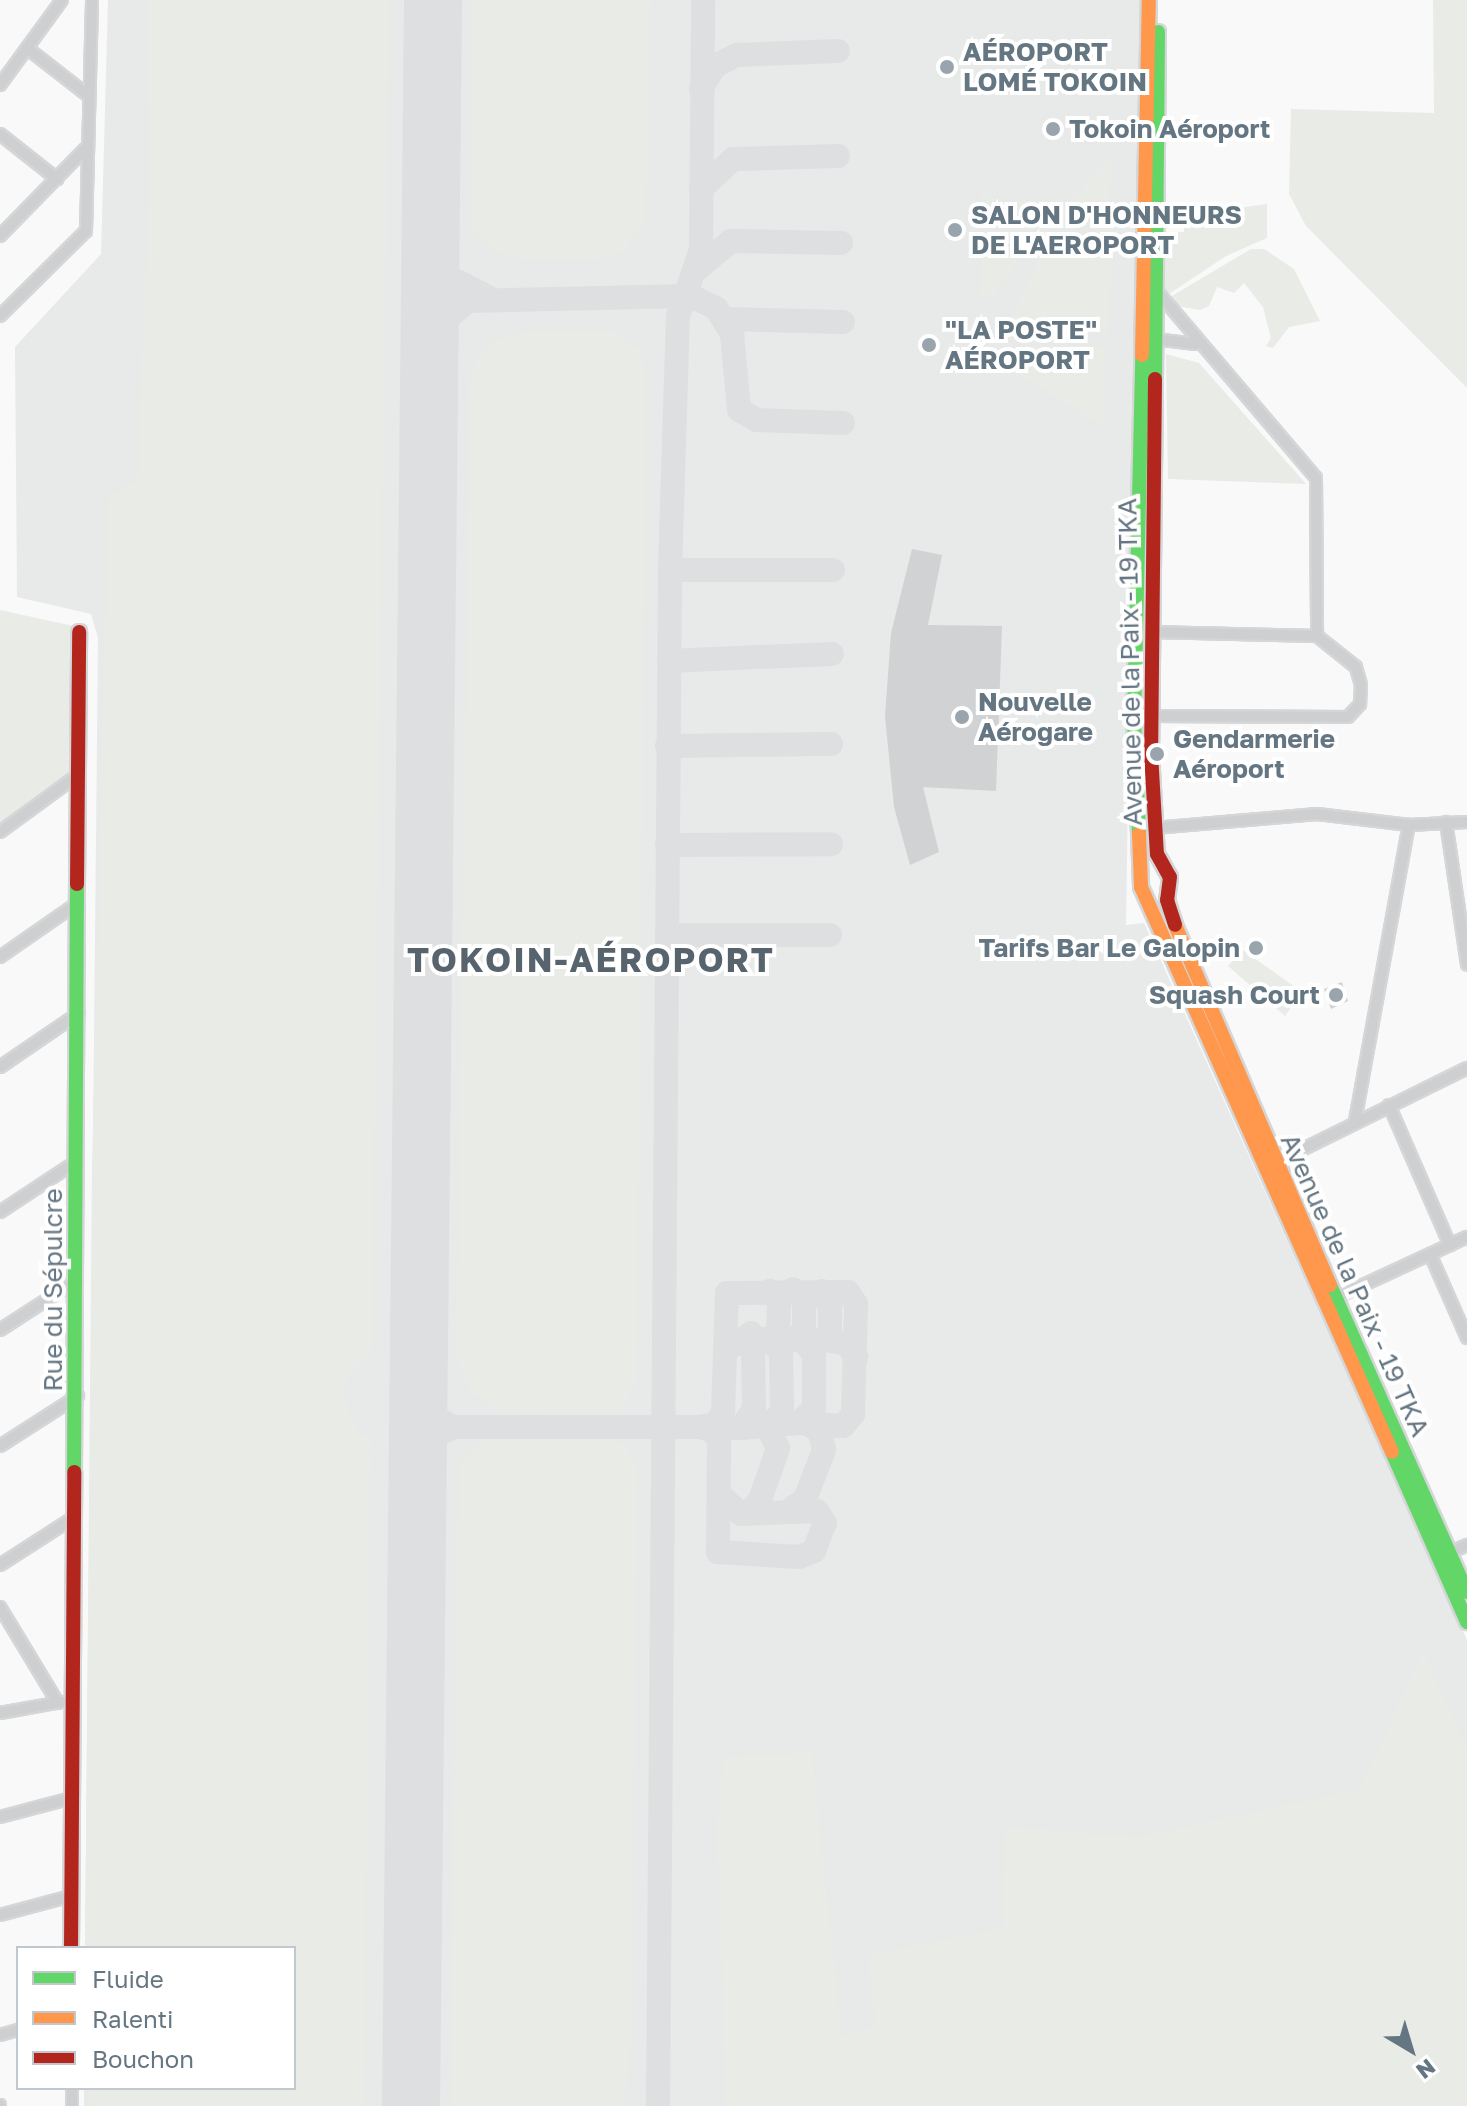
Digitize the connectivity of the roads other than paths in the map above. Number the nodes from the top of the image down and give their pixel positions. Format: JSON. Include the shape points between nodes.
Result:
{"nodes":[{"id":1,"x":62,"y":0,"type":"edge"},
{"id":2,"x":92,"y":0,"type":"edge"},
{"id":3,"x":1149,"y":0,"type":"edge"},
{"id":4,"x":1158,"y":0,"type":"edge"},
{"id":5,"x":27,"y":48,"type":"junction"},
{"id":6,"x":0,"y":85,"type":"edge"},
{"id":7,"x":86,"y":94,"type":"junction"},
{"id":8,"x":0,"y":134,"type":"edge"},
{"id":9,"x":85,"y":149,"type":"junction"},
{"id":10,"x":57,"y":179,"type":"junction"},
{"id":11,"x":0,"y":236,"type":"edge"},
{"id":12,"x":1154,"y":288,"type":"junction"},
{"id":13,"x":0,"y":316,"type":"edge"},
{"id":14,"x":1154,"y":339,"type":"junction"},
{"id":15,"x":1198,"y":344,"type":"junction"},
{"id":16,"x":79,"y":632,"type":"dead end"},
{"id":17,"x":1151,"y":632,"type":"junction"},
{"id":18,"x":1317,"y":636,"type":"junction"},
{"id":19,"x":1151,"y":716,"type":"junction"},
{"id":20,"x":78,"y":775,"type":"junction"},
{"id":21,"x":1446,"y":822,"type":"junction"},
{"id":22,"x":1467,"y":822,"type":"edge"},
{"id":23,"x":1409,"y":825,"type":"junction"},
{"id":24,"x":1154,"y":828,"type":"junction"},
{"id":25,"x":0,"y":832,"type":"edge"},
{"id":26,"x":79,"y":902,"type":"junction"},
{"id":27,"x":0,"y":957,"type":"edge"},
{"id":28,"x":1467,"y":964,"type":"edge"},
{"id":29,"x":79,"y":1013,"type":"junction"},
{"id":30,"x":0,"y":1067,"type":"edge"},
{"id":31,"x":1467,"y":1068,"type":"edge"},
{"id":32,"x":1389,"y":1105,"type":"junction"},
{"id":33,"x":1355,"y":1121,"type":"junction"},
{"id":34,"x":77,"y":1161,"type":"junction"},
{"id":35,"x":1273,"y":1164,"type":"junction"},
{"id":36,"x":0,"y":1212,"type":"edge"},
{"id":37,"x":1467,"y":1237,"type":"edge"},
{"id":38,"x":1450,"y":1245,"type":"junction"},
{"id":39,"x":1430,"y":1254,"type":"junction"},
{"id":40,"x":79,"y":1278,"type":"junction"},
{"id":41,"x":1329,"y":1301,"type":"junction"},
{"id":42,"x":0,"y":1330,"type":"edge"},
{"id":43,"x":1467,"y":1338,"type":"edge"},
{"id":44,"x":78,"y":1396,"type":"junction"},
{"id":45,"x":0,"y":1446,"type":"edge"},
{"id":46,"x":1419,"y":1502,"type":"junction"},
{"id":47,"x":76,"y":1515,"type":"junction"},
{"id":48,"x":1467,"y":1545,"type":"edge"},
{"id":49,"x":1449,"y":1553,"type":"junction"},
{"id":50,"x":0,"y":1565,"type":"edge"},
{"id":51,"x":1467,"y":1592,"type":"edge"},
{"id":52,"x":0,"y":1607,"type":"edge"},
{"id":53,"x":1466,"y":1618,"type":"edge"},
{"id":54,"x":65,"y":1702,"type":"junction"},
{"id":55,"x":0,"y":1713,"type":"edge"},
{"id":56,"x":72,"y":1798,"type":"junction"},
{"id":57,"x":0,"y":1817,"type":"edge"},
{"id":58,"x":71,"y":1896,"type":"junction"},
{"id":59,"x":0,"y":1915,"type":"edge"},
{"id":60,"x":71,"y":1946,"type":"edge"}],
"edges":[{"from":1,"to":5,"type":"street"},
{"from":2,"to":7,"type":"street"},
{"from":3,"to":41,"type":"main road","name":"Avenue de la Paix - 19 TKA","via":[[1134,721],[1141,887]]},
{"from":4,"to":12,"type":"main road","name":"Avenue de la Paix - 19 TKA"},
{"from":5,"to":6,"type":"street"},
{"from":5,"to":7,"type":"street"},
{"from":7,"to":9,"type":"street"},
{"from":8,"to":10,"type":"street"},
{"from":9,"to":10,"type":"street"},
{"from":9,"to":13,"type":"street","via":[[86,231]]},
{"from":10,"to":11,"type":"street"},
{"from":12,"to":14,"type":"main road","name":"Avenue de la Paix - 19 TKA"},
{"from":12,"to":15,"type":"street"},
{"from":14,"to":15,"type":"street"},
{"from":14,"to":17,"type":"main road","name":"Avenue de la Paix - 19 TKA"},
{"from":15,"to":18,"type":"street","via":[[1278,427],[1316,478]]},
{"from":16,"to":20,"type":"main road","name":"Rue du Sépulcre"},
{"from":17,"to":18,"type":"street"},
{"from":17,"to":19,"type":"main road","name":"Avenue de la Paix - 19 TKA"},
{"from":18,"to":19,"type":"street","via":[[1359,672],[1360,704],[1348,717]]},
{"from":19,"to":24,"type":"main road","name":"Avenue de la Paix - 19 TKA"},
{"from":20,"to":25,"type":"street"},
{"from":20,"to":26,"type":"main road","name":"Rue du Sépulcre"},
{"from":21,"to":22,"type":"street"},
{"from":21,"to":23,"type":"street"},
{"from":21,"to":28,"type":"street"},
{"from":23,"to":24,"type":"street","via":[[1317,814]]},
{"from":23,"to":33,"type":"street"},
{"from":24,"to":35,"type":"main road","name":"Avenue de la Paix - 19 TKA","via":[[1186,962]]},
{"from":26,"to":27,"type":"street"},
{"from":26,"to":29,"type":"main road","name":"Rue du Sépulcre"},
{"from":29,"to":30,"type":"street"},
{"from":29,"to":34,"type":"main road","name":"Rue du Sépulcre"},
{"from":31,"to":32,"type":"street"},
{"from":32,"to":33,"type":"street"},
{"from":32,"to":38,"type":"street"},
{"from":33,"to":35,"type":"street"},
{"from":34,"to":36,"type":"street"},
{"from":34,"to":40,"type":"main road","name":"Rue du Sépulcre"},
{"from":35,"to":41,"type":"main road","name":"Avenue de la Paix - 19 TKA"},
{"from":37,"to":38,"type":"street"},
{"from":38,"to":39,"type":"street"},
{"from":39,"to":41,"type":"street"},
{"from":39,"to":43,"type":"street"},
{"from":40,"to":42,"type":"street"},
{"from":40,"to":44,"type":"main road","name":"Rue du Sépulcre"},
{"from":41,"to":46,"type":"main road","name":"Avenue de la Paix - 19 TKA"},
{"from":44,"to":45,"type":"street"},
{"from":44,"to":47,"type":"main road","name":"Rue du Sépulcre"},
{"from":46,"to":49,"type":"main road","name":"Avenue de la Paix - 19 TKA"},
{"from":46,"to":53,"type":"main road","name":"Avenue de la Paix - 19 TKA"},
{"from":47,"to":50,"type":"street"},
{"from":47,"to":54,"type":"main road","name":"Rue du Sépulcre"},
{"from":48,"to":49,"type":"street"},
{"from":49,"to":51,"type":"main road","name":"Avenue de la Paix - 19 TKA"},
{"from":52,"to":54,"type":"street"},
{"from":54,"to":55,"type":"street"},
{"from":54,"to":56,"type":"main road","name":"Rue du Sépulcre"},
{"from":56,"to":57,"type":"street"},
{"from":56,"to":58,"type":"main road","name":"Rue du Sépulcre"},
{"from":58,"to":59,"type":"street"},
{"from":58,"to":60,"type":"main road","name":"Rue du Sépulcre"}]}
